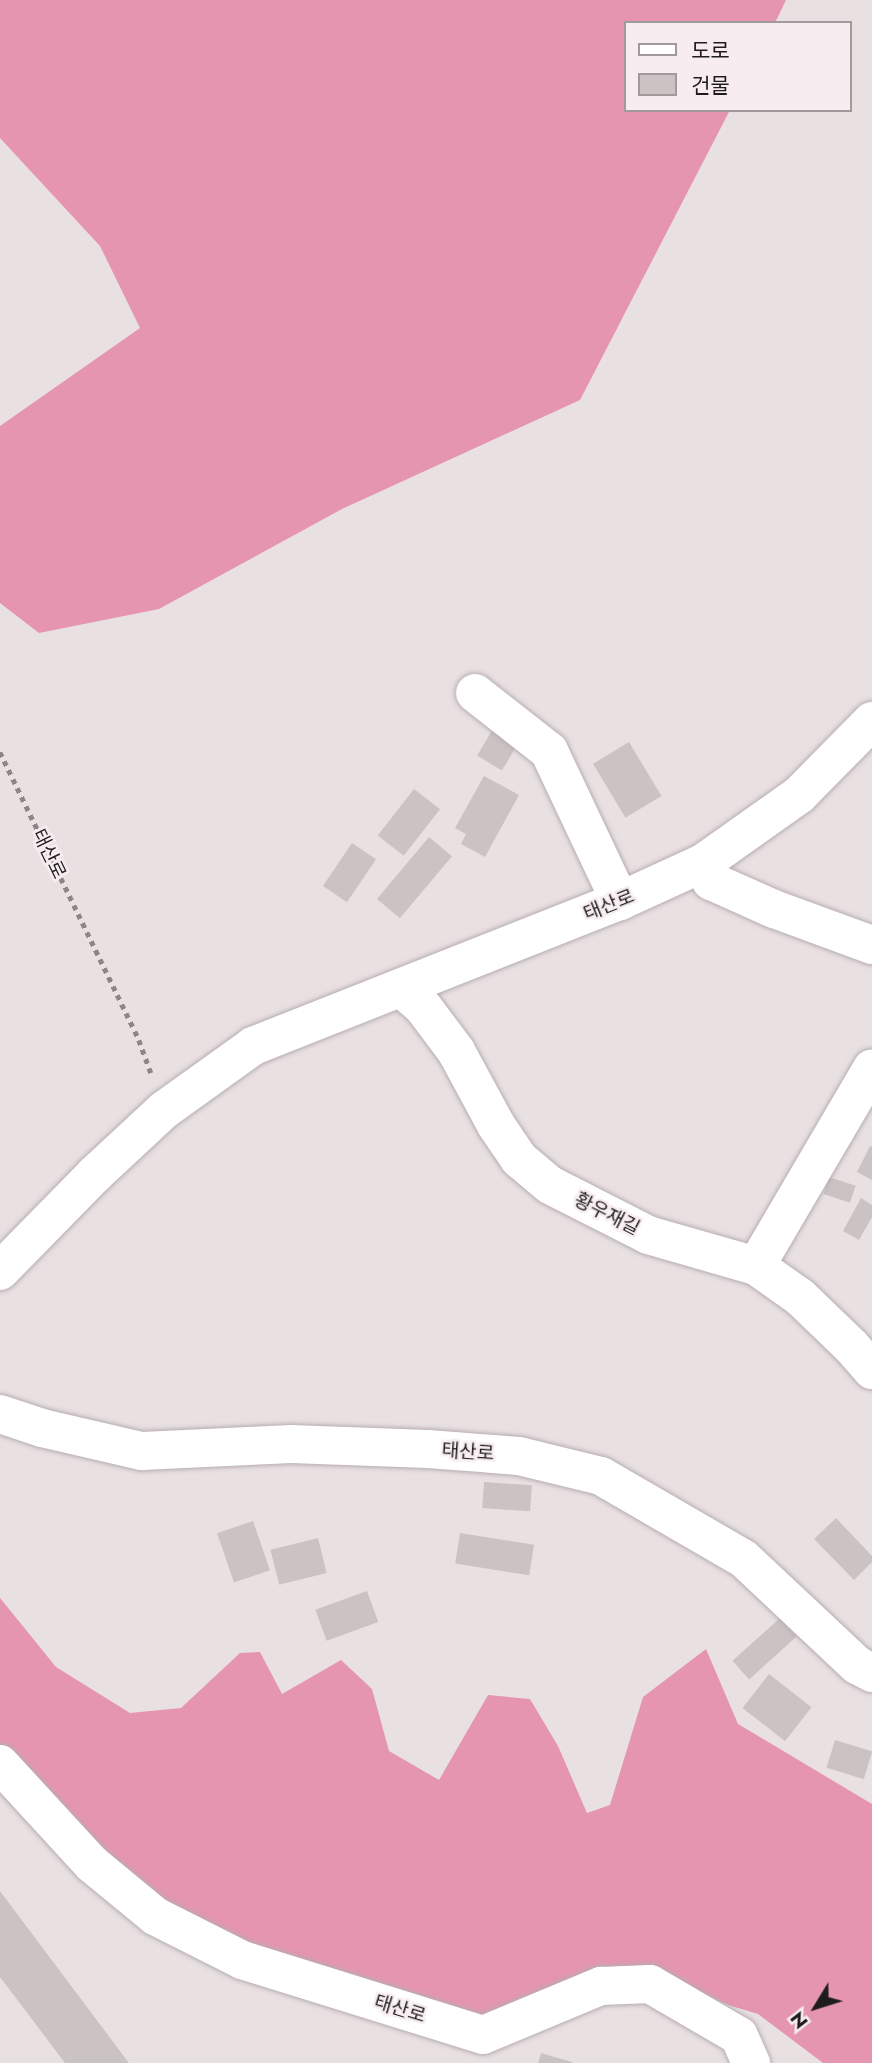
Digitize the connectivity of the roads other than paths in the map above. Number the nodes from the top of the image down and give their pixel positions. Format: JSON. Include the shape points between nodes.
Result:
{"nodes":[{"id":1,"x":475,"y":693,"type":"dead end"},
{"id":2,"x":872,"y":721,"type":"edge"},
{"id":3,"x":703,"y":863,"type":"junction"},
{"id":4,"x":620,"y":901,"type":"junction"},
{"id":5,"x":872,"y":945,"type":"edge"},
{"id":6,"x":401,"y":988,"type":"junction"},
{"id":7,"x":872,"y":1068,"type":"edge"},
{"id":8,"x":756,"y":1266,"type":"junction"},
{"id":9,"x":0,"y":1271,"type":"edge"},
{"id":10,"x":872,"y":1370,"type":"edge"},
{"id":11,"x":0,"y":1413,"type":"edge"},
{"id":12,"x":872,"y":1673,"type":"edge"},
{"id":13,"x":0,"y":1764,"type":"edge"},
{"id":14,"x":751,"y":2063,"type":"edge"}],
"edges":[{"from":1,"to":4,"type":"street","via":[[549,751]]},
{"from":2,"to":3,"type":"street","name":"태산로","via":[[799,795]]},
{"from":3,"to":4,"type":"street","name":"태산로"},
{"from":3,"to":5,"type":"street","via":[[711,881]]},
{"from":4,"to":6,"type":"street","name":"태산로"},
{"from":6,"to":8,"type":"street","name":"황우재길","via":[[424,1007],[456,1051],[519,1159],[550,1185],[648,1235]]},
{"from":6,"to":9,"type":"street","name":"태산로","via":[[253,1045],[164,1110]]},
{"from":7,"to":8,"type":"street"},
{"from":8,"to":10,"type":"street","name":"황우재길","via":[[800,1297]]},
{"from":11,"to":12,"type":"street","name":"태산로","via":[[42,1428],[142,1451],[292,1444],[428,1450],[519,1456],[601,1476],[744,1559],[857,1665]]},
{"from":13,"to":14,"type":"street","name":"태산로","via":[[92,1864],[155,1916],[242,1960],[483,2035],[601,1986],[650,1984],[739,2036]]}]}
